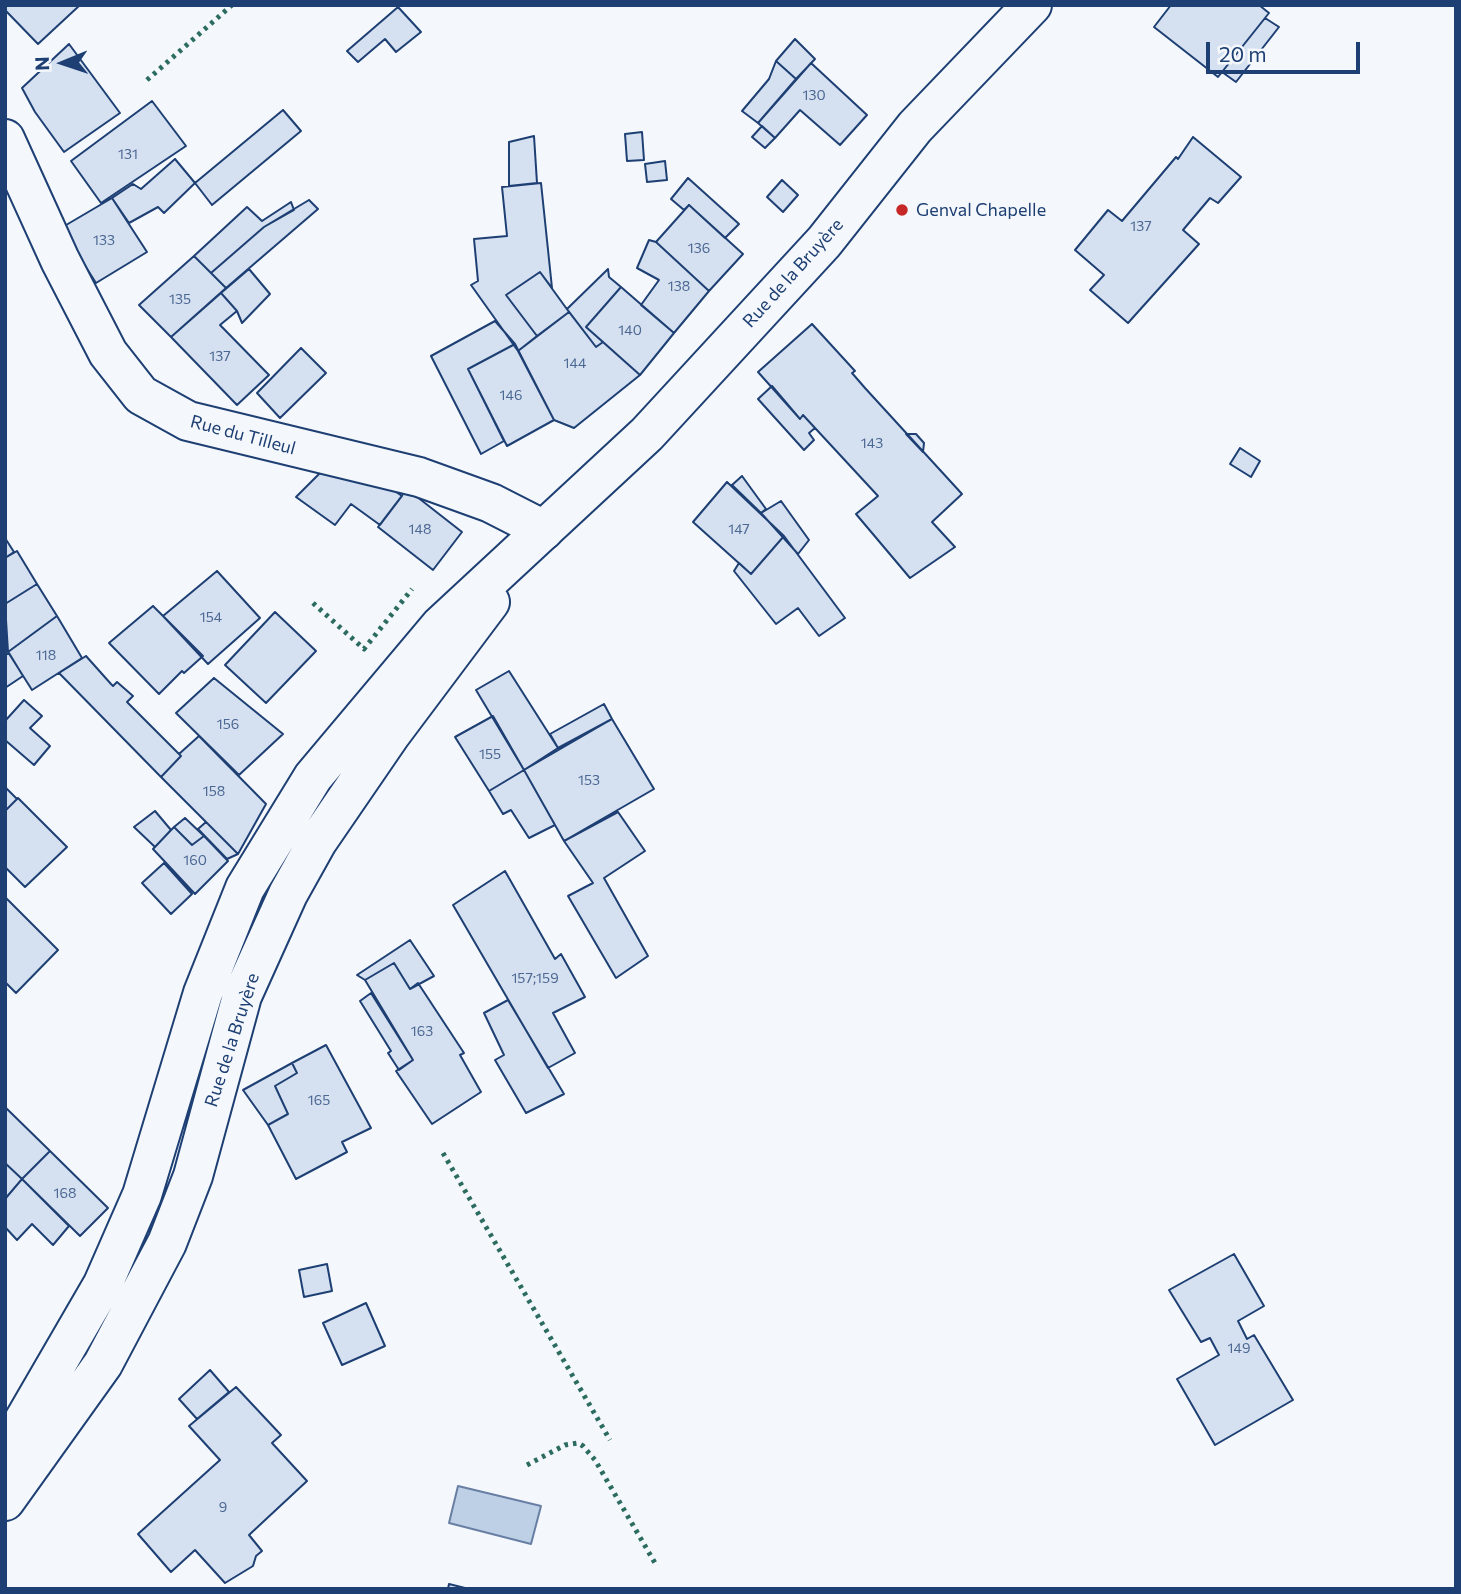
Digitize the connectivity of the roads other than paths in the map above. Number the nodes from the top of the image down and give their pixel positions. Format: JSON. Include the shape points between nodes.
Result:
{"nodes":[{"id":1,"x":1032,"y":5,"type":"edge"},
{"id":2,"x":5,"y":139,"type":"edge"},
{"id":3,"x":544,"y":530,"type":"junction"},
{"id":4,"x":5,"y":1453,"type":"edge"},
{"id":5,"x":5,"y":1501,"type":"edge"}],
"edges":[{"from":1,"to":3,"type":"main road","name":"Rue de la Bruyère","via":[[915,127],[824,242],[647,434]]},
{"from":2,"to":3,"type":"main road","name":"Rue du Tilleul","via":[[108,353],[141,395],[188,421],[419,477],[491,503]]},
{"from":3,"to":4,"type":"main road","name":"Rue de la Bruyère","via":[[440,626],[399,671],[313,777],[245,888],[203,993],[142,1195],[103,1284]]},
{"from":3,"to":5,"type":"main road","name":"Rue de la Bruyère","via":[[391,734],[317,842],[288,894],[242,996],[192,1176],[167,1243],[103,1364]]}]}
